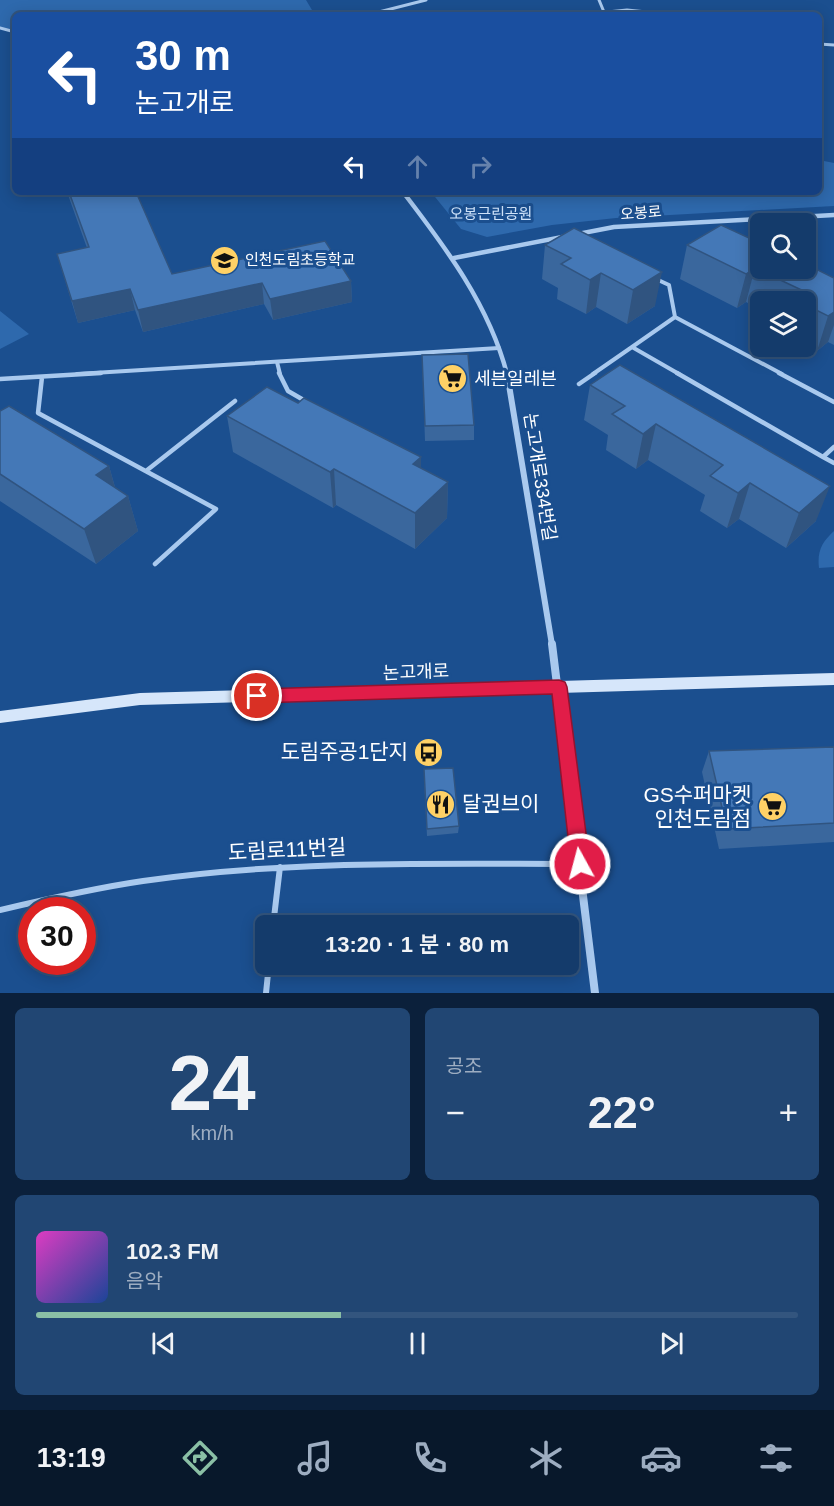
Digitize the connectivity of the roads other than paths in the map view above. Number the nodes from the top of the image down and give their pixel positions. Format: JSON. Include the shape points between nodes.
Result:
{"nodes":[{"id":1,"x":426,"y":0,"type":"edge"},
{"id":2,"x":599,"y":0,"type":"edge"},
{"id":3,"x":380,"y":12,"type":"edge"},
{"id":4,"x":604,"y":12,"type":"joint"},
{"id":5,"x":647,"y":12,"type":"edge"},
{"id":6,"x":405,"y":195,"type":"edge"},
{"id":7,"x":834,"y":215,"type":"edge"},
{"id":8,"x":816,"y":216,"type":"edge"},
{"id":9,"x":750,"y":219,"type":"edge"},
{"id":10,"x":454,"y":258,"type":"junction"},
{"id":11,"x":650,"y":276,"type":"edge"},
{"id":12,"x":675,"y":317,"type":"junction"},
{"id":13,"x":632,"y":347,"type":"junction"},
{"id":14,"x":499,"y":348,"type":"junction"},
{"id":15,"x":277,"y":362,"type":"junction"},
{"id":16,"x":42,"y":377,"type":"junction"},
{"id":17,"x":0,"y":379,"type":"edge"},
{"id":18,"x":579,"y":384,"type":"dead end"},
{"id":19,"x":235,"y":401,"type":"dead end"},
{"id":20,"x":834,"y":402,"type":"edge"},
{"id":21,"x":310,"y":404,"type":"edge"},
{"id":22,"x":834,"y":447,"type":"edge"},
{"id":23,"x":823,"y":457,"type":"junction"},
{"id":24,"x":834,"y":463,"type":"edge"},
{"id":25,"x":146,"y":471,"type":"junction"},
{"id":26,"x":155,"y":564,"type":"dead end"},
{"id":27,"x":834,"y":680,"type":"edge"},
{"id":28,"x":559,"y":687,"type":"junction"},
{"id":29,"x":0,"y":717,"type":"edge"},
{"id":30,"x":580,"y":864,"type":"junction"},
{"id":31,"x":280,"y":867,"type":"junction"},
{"id":32,"x":0,"y":910,"type":"edge"},
{"id":33,"x":274,"y":915,"type":"edge"},
{"id":34,"x":268,"y":975,"type":"edge"},
{"id":35,"x":266,"y":993,"type":"edge"},
{"id":36,"x":595,"y":993,"type":"edge"}],
"edges":[{"from":1,"to":3,"type":"lane"},
{"from":2,"to":4,"type":"lane"},
{"from":4,"to":5,"type":"lane"},
{"from":6,"to":10,"type":"street","name":"논고개로334번길"},
{"from":7,"to":8,"type":"street","name":"오봉로"},
{"from":9,"to":10,"type":"street","name":"오봉로","via":[[614,227]]},
{"from":10,"to":14,"type":"street","name":"논고개로334번길"},
{"from":11,"to":12,"type":"lane","via":[[669,285]]},
{"from":12,"to":13,"type":"lane"},
{"from":12,"to":20,"type":"lane"},
{"from":13,"to":18,"type":"lane"},
{"from":13,"to":23,"type":"lane"},
{"from":14,"to":15,"type":"lane"},
{"from":14,"to":28,"type":"street","name":"논고개로334번길","via":[[507,372]]},
{"from":15,"to":16,"type":"lane"},
{"from":15,"to":21,"type":"lane","via":[[282,385]]},
{"from":16,"to":17,"type":"lane"},
{"from":16,"to":25,"type":"lane","via":[[38,413]]},
{"from":19,"to":25,"type":"lane"},
{"from":22,"to":23,"type":"lane"},
{"from":23,"to":24,"type":"lane"},
{"from":25,"to":26,"type":"lane","via":[[216,510]]},
{"from":27,"to":28,"type":"main road","name":"논고개로"},
{"from":28,"to":29,"type":"main road","name":"논고개로","via":[[140,699]]},
{"from":28,"to":30,"type":"street"},
{"from":30,"to":31,"type":"lane","name":"도림로11번길"},
{"from":30,"to":36,"type":"street"},
{"from":31,"to":32,"type":"lane","name":"도림로11번길","via":[[210,872],[55,895]]},
{"from":31,"to":33,"type":"lane"},
{"from":34,"to":35,"type":"lane"}]}
